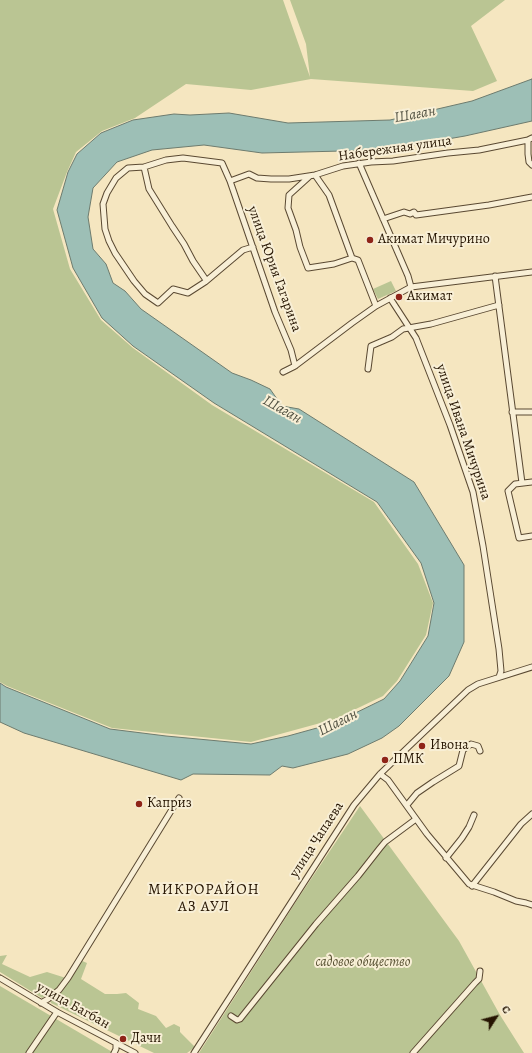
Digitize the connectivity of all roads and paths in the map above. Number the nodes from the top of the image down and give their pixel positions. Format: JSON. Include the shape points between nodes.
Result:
{"nodes":[{"id":1,"x":530,"y":139,"type":"edge"},
{"id":2,"x":358,"y":163,"type":"junction"},
{"id":3,"x":532,"y":165,"type":"edge"},
{"id":4,"x":144,"y":167,"type":"junction"},
{"id":5,"x":312,"y":175,"type":"junction"},
{"id":6,"x":230,"y":181,"type":"junction"},
{"id":7,"x":532,"y":197,"type":"edge"},
{"id":8,"x":383,"y":219,"type":"junction"},
{"id":9,"x":253,"y":247,"type":"junction"},
{"id":10,"x":352,"y":258,"type":"junction"},
{"id":11,"x":532,"y":272,"type":"edge"},
{"id":12,"x":495,"y":276,"type":"junction"},
{"id":13,"x":206,"y":280,"type":"junction"},
{"id":14,"x":411,"y":286,"type":"junction"},
{"id":15,"x":390,"y":298,"type":"junction"},
{"id":16,"x":499,"y":305,"type":"junction"},
{"id":17,"x":376,"y":306,"type":"junction"},
{"id":18,"x":410,"y":328,"type":"junction"},
{"id":19,"x":295,"y":366,"type":"junction"},
{"id":20,"x":368,"y":369,"type":"dead end"},
{"id":21,"x":283,"y":372,"type":"dead end"},
{"id":22,"x":512,"y":412,"type":"junction"},
{"id":23,"x":532,"y":412,"type":"edge"},
{"id":24,"x":532,"y":482,"type":"edge"},
{"id":25,"x":522,"y":483,"type":"junction"},
{"id":26,"x":532,"y":536,"type":"edge"},
{"id":27,"x":532,"y":667,"type":"edge"},
{"id":28,"x":499,"y":677,"type":"junction"},
{"id":29,"x":480,"y":751,"type":"dead end"},
{"id":30,"x":380,"y":774,"type":"junction"},
{"id":31,"x":179,"y":798,"type":"dead end"},
{"id":32,"x":406,"y":805,"type":"junction"},
{"id":33,"x":532,"y":814,"type":"edge"},
{"id":34,"x":474,"y":815,"type":"dead end"},
{"id":35,"x":416,"y":818,"type":"junction"},
{"id":36,"x":446,"y":858,"type":"junction"},
{"id":37,"x":472,"y":886,"type":"junction"},
{"id":38,"x":532,"y":905,"type":"edge"},
{"id":39,"x":480,"y":972,"type":"dead end"},
{"id":40,"x":0,"y":978,"type":"edge"},
{"id":41,"x":42,"y":1003,"type":"junction"},
{"id":42,"x":57,"y":1012,"type":"junction"},
{"id":43,"x":231,"y":1016,"type":"dead end"},
{"id":44,"x":116,"y":1044,"type":"junction"},
{"id":45,"x":29,"y":1053,"type":"edge"},
{"id":46,"x":114,"y":1053,"type":"edge"},
{"id":47,"x":135,"y":1053,"type":"edge"},
{"id":48,"x":194,"y":1053,"type":"edge"},
{"id":49,"x":413,"y":1053,"type":"edge"}],
"edges":[{"from":1,"to":2,"type":"street","name":"Набережная улица","via":[[479,150]]},
{"from":1,"to":3,"type":"street","via":[[528,154]]},
{"from":2,"to":5,"type":"street","name":"Набережная улица"},
{"from":2,"to":8,"type":"street"},
{"from":4,"to":6,"type":"street","via":[[183,158],[222,163]]},
{"from":4,"to":13,"type":"street","via":[[149,189]]},
{"from":4,"to":13,"type":"street","via":[[128,168],[116,178],[103,204],[105,229],[115,254],[145,294],[158,303],[173,289],[188,293]]},
{"from":5,"to":6,"type":"street","name":"Набережная улица","via":[[271,179],[257,178],[249,174]]},
{"from":5,"to":10,"type":"street","via":[[329,195]]},
{"from":5,"to":10,"type":"street","via":[[289,195],[288,208],[308,268]]},
{"from":6,"to":9,"type":"street","name":"улица Юрия Гагарина"},
{"from":7,"to":8,"type":"street","via":[[416,215],[414,212],[404,212]]},
{"from":8,"to":14,"type":"street"},
{"from":9,"to":13,"type":"street","via":[[242,250]]},
{"from":9,"to":19,"type":"street","name":"улица Юрия Гагарина"},
{"from":10,"to":17,"type":"street","via":[[358,260]]},
{"from":11,"to":12,"type":"street"},
{"from":12,"to":14,"type":"street"},
{"from":12,"to":16,"type":"street"},
{"from":14,"to":15,"type":"street"},
{"from":15,"to":17,"type":"street"},
{"from":15,"to":18,"type":"street","name":"улица Ивана Мичурина"},
{"from":16,"to":18,"type":"street"},
{"from":16,"to":22,"type":"street"},
{"from":17,"to":19,"type":"street"},
{"from":18,"to":20,"type":"street","via":[[403,329],[371,346]]},
{"from":18,"to":28,"type":"street","name":"улица Ивана Мичурина","via":[[448,418],[473,492],[500,656]]},
{"from":19,"to":21,"type":"street"},
{"from":22,"to":23,"type":"street"},
{"from":22,"to":25,"type":"street"},
{"from":24,"to":25,"type":"street"},
{"from":25,"to":26,"type":"street","via":[[515,484],[508,491],[519,538]]},
{"from":27,"to":28,"type":"street","name":"улица Чапаева"},
{"from":28,"to":30,"type":"street","name":"улица Чапаева","via":[[468,690]]},
{"from":29,"to":32,"type":"street","via":[[478,746],[471,744],[463,750],[459,766],[417,793]]},
{"from":30,"to":32,"type":"street","via":[[388,780]]},
{"from":30,"to":48,"type":"street","name":"улица Чапаева","via":[[354,805]]},
{"from":31,"to":41,"type":"street","via":[[68,978]]},
{"from":32,"to":35,"type":"street"},
{"from":33,"to":37,"type":"street","via":[[521,824]]},
{"from":34,"to":36,"type":"street","via":[[462,838]]},
{"from":35,"to":36,"type":"street"},
{"from":35,"to":43,"type":"street","via":[[385,842],[240,1020]]},
{"from":36,"to":37,"type":"street"},
{"from":37,"to":38,"type":"street"},
{"from":39,"to":49,"type":"street","via":[[479,979]]},
{"from":40,"to":41,"type":"street","name":"улица Багбан"},
{"from":41,"to":42,"type":"street","name":"улица Багбан"},
{"from":42,"to":44,"type":"street","name":"улица Багбан"},
{"from":42,"to":45,"type":"street"},
{"from":44,"to":46,"type":"street"},
{"from":44,"to":47,"type":"street","name":"улица Багбан"}]}
